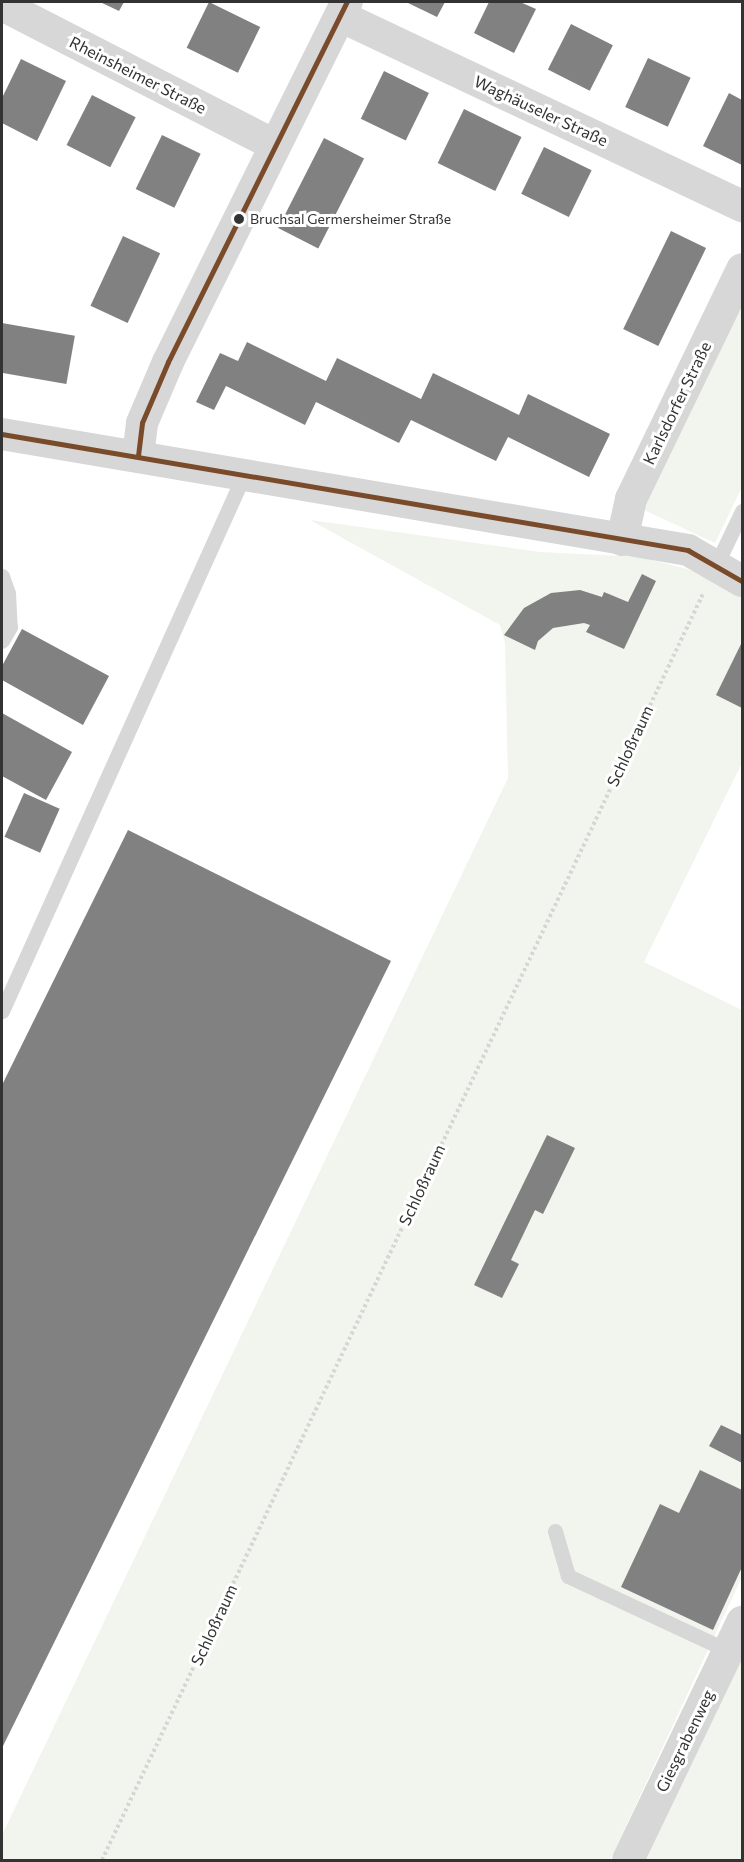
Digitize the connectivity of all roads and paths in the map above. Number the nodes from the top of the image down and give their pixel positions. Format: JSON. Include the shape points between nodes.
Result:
{"nodes":[{"id":1,"x":2,"y":5,"type":"edge"},
{"id":2,"x":343,"y":9,"type":"edge"},
{"id":3,"x":274,"y":145,"type":"junction"},
{"id":4,"x":742,"y":206,"type":"edge"},
{"id":5,"x":742,"y":269,"type":"edge"},
{"id":6,"x":2,"y":434,"type":"edge"},
{"id":7,"x":138,"y":456,"type":"junction"},
{"id":8,"x":243,"y":477,"type":"junction"},
{"id":9,"x":742,"y":511,"type":"edge"},
{"id":10,"x":622,"y":540,"type":"junction"},
{"id":11,"x":717,"y":563,"type":"junction"},
{"id":12,"x":2,"y":576,"type":"edge"},
{"id":13,"x":742,"y":581,"type":"edge"},
{"id":14,"x":2,"y":641,"type":"edge"},
{"id":15,"x":2,"y":1011,"type":"edge"},
{"id":16,"x":555,"y":1531,"type":"dead end"},
{"id":17,"x":742,"y":1622,"type":"edge"},
{"id":18,"x":729,"y":1651,"type":"junction"},
{"id":19,"x":102,"y":1860,"type":"edge"},
{"id":20,"x":628,"y":1860,"type":"edge"}],
"edges":[{"from":1,"to":3,"type":"street","name":"Rheinsheimer Straße"},
{"from":2,"to":3,"type":"street"},
{"from":2,"to":4,"type":"street","name":"Waghäuseler Straße"},
{"from":3,"to":7,"type":"street","via":[[168,362],[142,423]]},
{"from":5,"to":10,"type":"street","name":"Karlsdorfer Straße","via":[[631,499]]},
{"from":6,"to":7,"type":"street"},
{"from":7,"to":8,"type":"street"},
{"from":8,"to":10,"type":"street"},
{"from":8,"to":15,"type":"lane"},
{"from":9,"to":11,"type":"lane"},
{"from":10,"to":11,"type":"street","via":[[688,550]]},
{"from":11,"to":13,"type":"street"},
{"from":11,"to":19,"type":"path","name":"Schloßraum"},
{"from":12,"to":14,"type":"lane","via":[[8,593],[10,627]]},
{"from":16,"to":18,"type":"lane","via":[[568,1576]]},
{"from":17,"to":18,"type":"street","name":"Giesgrabenweg"},
{"from":18,"to":20,"type":"street","name":"Giesgrabenweg"}]}
